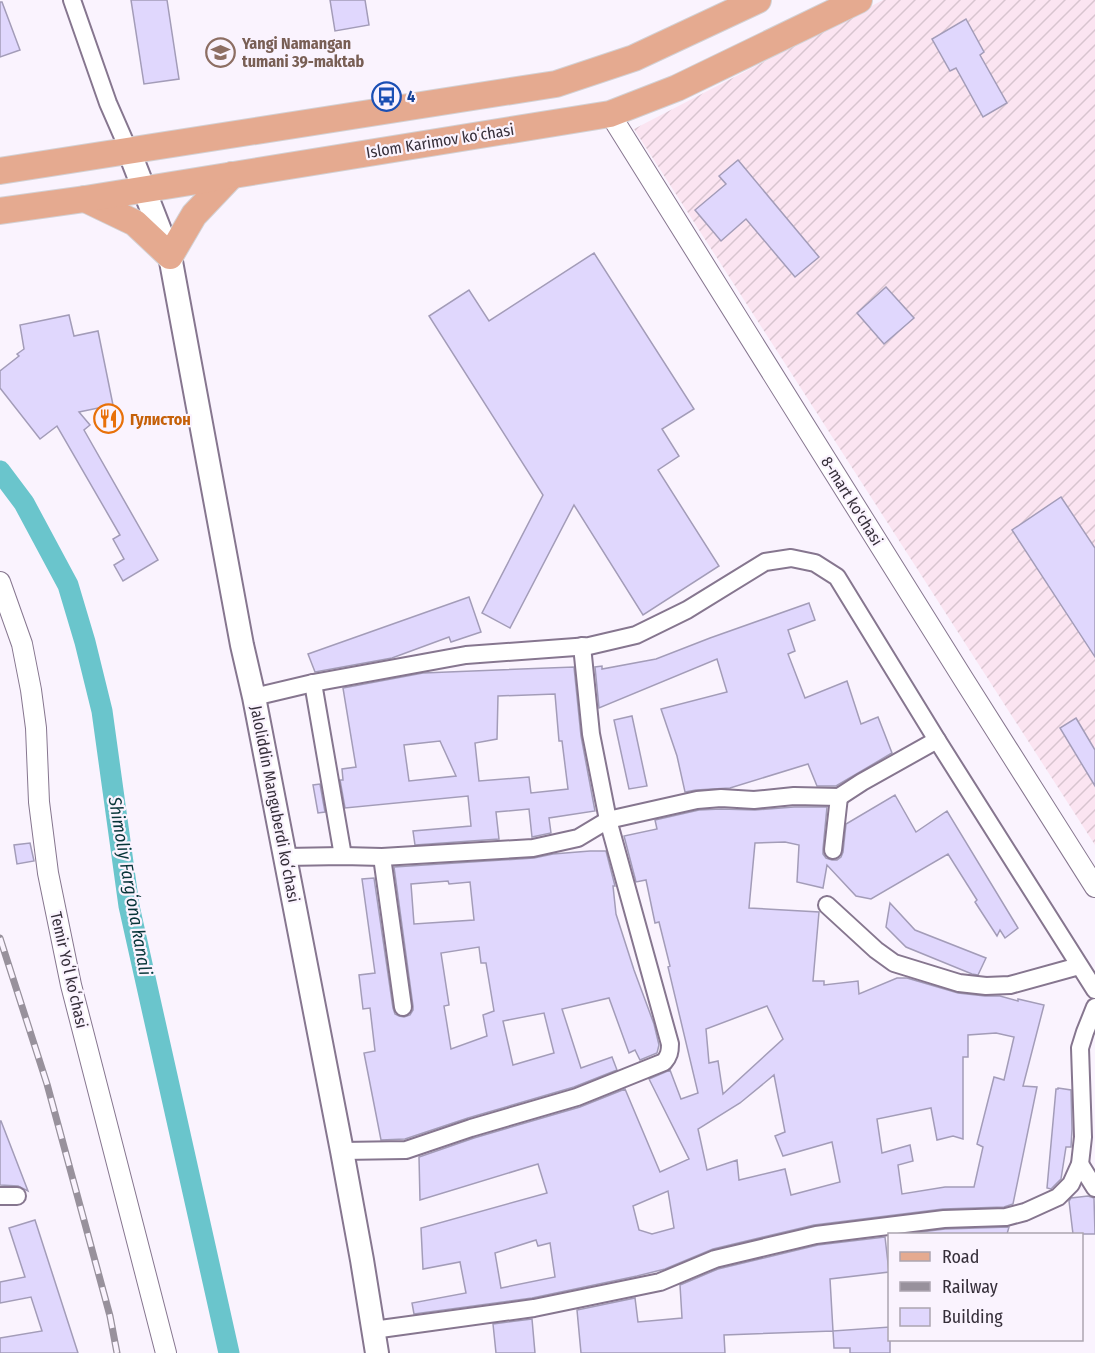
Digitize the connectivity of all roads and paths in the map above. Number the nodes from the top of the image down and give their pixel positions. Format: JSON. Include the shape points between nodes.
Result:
{"nodes":[{"id":1,"x":72,"y":0,"type":"edge"},
{"id":2,"x":758,"y":0,"type":"edge"},
{"id":3,"x":859,"y":0,"type":"edge"},
{"id":4,"x":610,"y":114,"type":"junction"},
{"id":5,"x":129,"y":151,"type":"junction"},
{"id":6,"x":0,"y":171,"type":"edge"},
{"id":7,"x":232,"y":174,"type":"junction"},
{"id":8,"x":144,"y":189,"type":"junction"},
{"id":9,"x":85,"y":199,"type":"junction"},
{"id":10,"x":0,"y":211,"type":"edge"},
{"id":11,"x":170,"y":256,"type":"junction"},
{"id":12,"x":0,"y":582,"type":"edge"},
{"id":13,"x":582,"y":646,"type":"junction"},
{"id":14,"x":313,"y":683,"type":"junction"},
{"id":15,"x":254,"y":698,"type":"junction"},
{"id":16,"x":937,"y":740,"type":"junction"},
{"id":17,"x":839,"y":797,"type":"junction"},
{"id":18,"x":608,"y":820,"type":"junction"},
{"id":19,"x":833,"y":850,"type":"dead end"},
{"id":20,"x":343,"y":856,"type":"junction"},
{"id":21,"x":285,"y":857,"type":"junction"},
{"id":22,"x":382,"y":857,"type":"junction"},
{"id":23,"x":1095,"y":887,"type":"edge"},
{"id":24,"x":827,"y":905,"type":"dead end"},
{"id":25,"x":1079,"y":966,"type":"junction"},
{"id":26,"x":1095,"y":990,"type":"edge"},
{"id":27,"x":403,"y":1007,"type":"dead end"},
{"id":28,"x":1095,"y":1007,"type":"edge"},
{"id":29,"x":342,"y":1151,"type":"junction"},
{"id":30,"x":1080,"y":1164,"type":"junction"},
{"id":31,"x":1095,"y":1188,"type":"edge"},
{"id":32,"x":0,"y":1196,"type":"edge"},
{"id":33,"x":17,"y":1196,"type":"dead end"},
{"id":34,"x":373,"y":1330,"type":"junction"},
{"id":35,"x":166,"y":1353,"type":"edge"},
{"id":36,"x":377,"y":1353,"type":"edge"}],
"edges":[{"from":1,"to":5,"type":"street"},
{"from":2,"to":5,"type":"main road","via":[[634,58],[556,84]]},
{"from":3,"to":4,"type":"main road","name":"Islom Karimov koʻchasi","via":[[677,88]]},
{"from":4,"to":7,"type":"main road","name":"Islom Karimov koʻchasi"},
{"from":4,"to":23,"type":"street","name":"8-mart ko'chasi"},
{"from":5,"to":6,"type":"main road"},
{"from":5,"to":8,"type":"main road","name":"Jaloliddin Manguberdi koʻchasi"},
{"from":7,"to":8,"type":"main road","name":"Islom Karimov koʻchasi"},
{"from":7,"to":11,"type":"main road","via":[[194,215]]},
{"from":8,"to":9,"type":"main road","name":"Islom Karimov koʻchasi"},
{"from":8,"to":11,"type":"main road","name":"Jaloliddin Manguberdi koʻchasi"},
{"from":9,"to":10,"type":"main road","name":"Islom Karimov koʻchasi"},
{"from":9,"to":11,"type":"main road","via":[[135,223]]},
{"from":11,"to":15,"type":"main road","name":"Jaloliddin Manguberdi koʻchasi"},
{"from":12,"to":35,"type":"street","name":"Temir Yoʻl koʻchasi","via":[[22,644],[32,690],[40,814],[70,986]]},
{"from":13,"to":14,"type":"street","via":[[466,656]]},
{"from":13,"to":16,"type":"street","via":[[636,635],[687,610],[765,561],[791,558],[815,564],[837,577]]},
{"from":13,"to":18,"type":"street","via":[[591,734]]},
{"from":14,"to":15,"type":"street"},
{"from":14,"to":20,"type":"street"},
{"from":15,"to":21,"type":"main road","name":"Jaloliddin Manguberdi koʻchasi"},
{"from":16,"to":17,"type":"street"},
{"from":16,"to":25,"type":"street"},
{"from":17,"to":18,"type":"street","via":[[698,800]]},
{"from":17,"to":19,"type":"street"},
{"from":18,"to":22,"type":"street","via":[[578,838],[533,848]]},
{"from":18,"to":29,"type":"street","via":[[670,1044],[664,1062],[577,1096],[406,1150]]},
{"from":20,"to":21,"type":"street"},
{"from":20,"to":22,"type":"street"},
{"from":21,"to":29,"type":"main road","name":"Jaloliddin Manguberdi koʻchasi"},
{"from":22,"to":27,"type":"street"},
{"from":24,"to":25,"type":"street","via":[[894,963],[959,983],[1010,985]]},
{"from":25,"to":26,"type":"street"},
{"from":28,"to":30,"type":"street","via":[[1080,1048]]},
{"from":29,"to":34,"type":"main road","name":"Jaloliddin Manguberdi koʻchasi"},
{"from":30,"to":31,"type":"street"},
{"from":30,"to":34,"type":"street","via":[[1071,1184],[1058,1197],[1006,1217],[944,1219],[816,1235],[715,1259],[660,1282],[534,1308]]},
{"from":32,"to":33,"type":"street"},
{"from":34,"to":36,"type":"main road","name":"Jaloliddin Manguberdi koʻchasi"}]}
